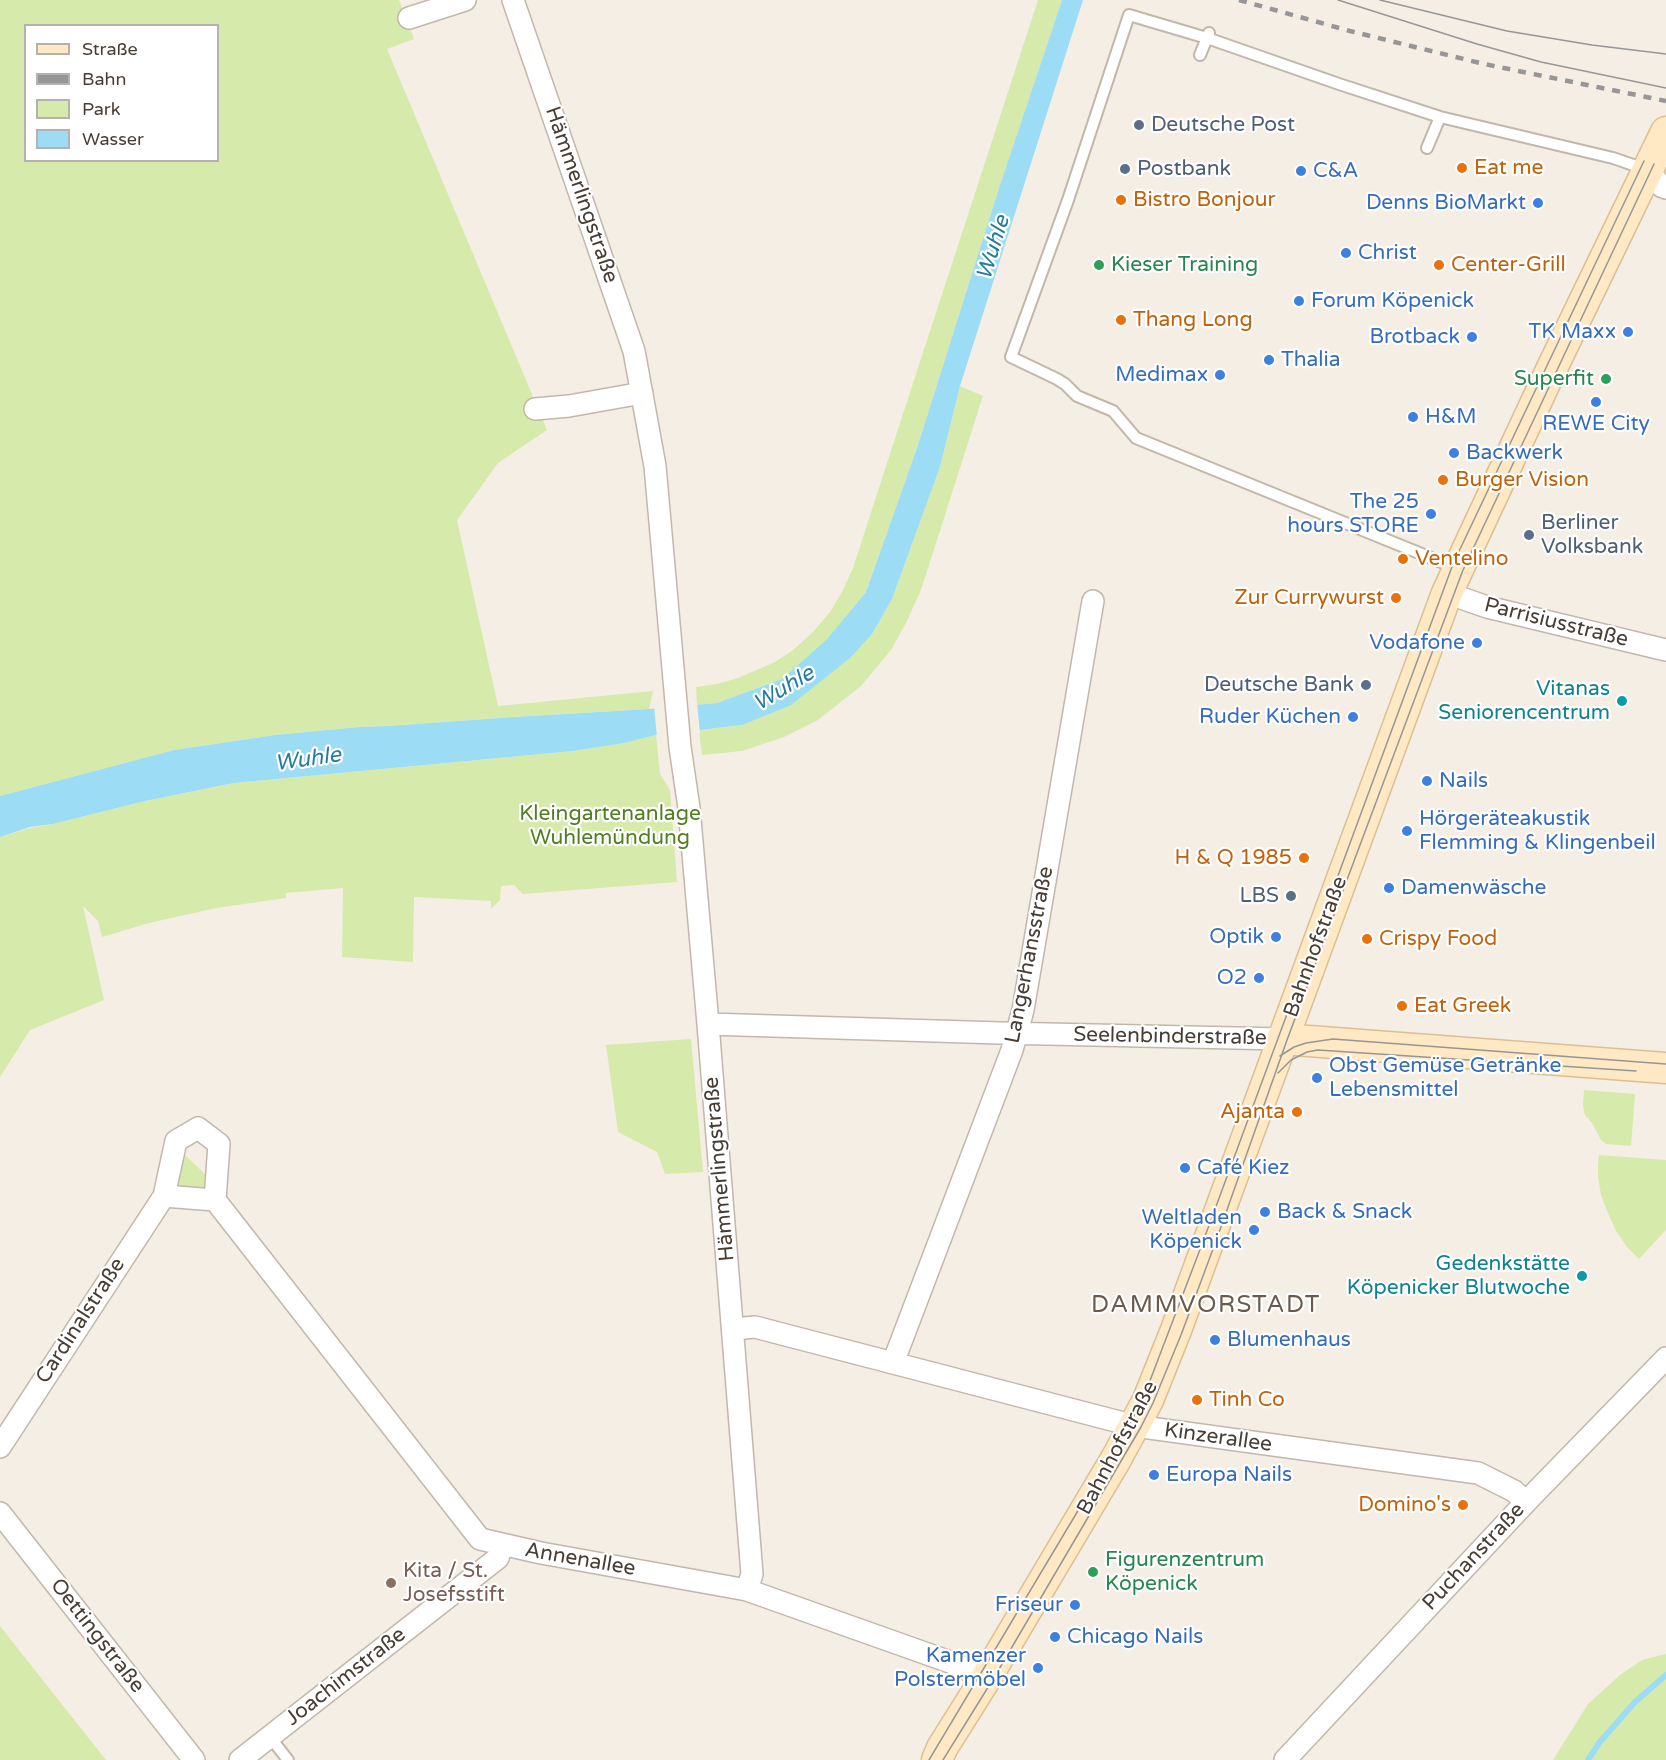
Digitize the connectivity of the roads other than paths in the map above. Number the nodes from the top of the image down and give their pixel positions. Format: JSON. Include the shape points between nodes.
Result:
{"nodes":[{"id":1,"x":465,"y":0,"type":"edge"},
{"id":2,"x":513,"y":0,"type":"edge"},
{"id":3,"x":409,"y":18,"type":"dead end"},
{"id":4,"x":1440,"y":117,"type":"junction"},
{"id":5,"x":1666,"y":132,"type":"edge"},
{"id":6,"x":1427,"y":148,"type":"dead end"},
{"id":7,"x":1657,"y":179,"type":"edge"},
{"id":8,"x":642,"y":393,"type":"junction"},
{"id":9,"x":535,"y":409,"type":"dead end"},
{"id":10,"x":1452,"y":581,"type":"junction"},
{"id":11,"x":1092,"y":601,"type":"dead end"},
{"id":12,"x":1666,"y":650,"type":"edge"},
{"id":13,"x":708,"y":1024,"type":"junction"},
{"id":14,"x":1017,"y":1034,"type":"junction"},
{"id":15,"x":1282,"y":1039,"type":"junction"},
{"id":16,"x":1666,"y":1068,"type":"edge"},
{"id":17,"x":164,"y":1196,"type":"junction"},
{"id":18,"x":215,"y":1200,"type":"junction"},
{"id":19,"x":733,"y":1329,"type":"junction"},
{"id":20,"x":1666,"y":1358,"type":"edge"},
{"id":21,"x":892,"y":1363,"type":"junction"},
{"id":22,"x":1135,"y":1426,"type":"junction"},
{"id":23,"x":0,"y":1447,"type":"edge"},
{"id":24,"x":1526,"y":1502,"type":"junction"},
{"id":25,"x":0,"y":1513,"type":"edge"},
{"id":26,"x":502,"y":1545,"type":"junction"},
{"id":27,"x":747,"y":1590,"type":"junction"},
{"id":28,"x":986,"y":1678,"type":"junction"},
{"id":29,"x":270,"y":1737,"type":"junction"},
{"id":30,"x":937,"y":1756,"type":"edge"},
{"id":31,"x":194,"y":1760,"type":"edge"},
{"id":32,"x":240,"y":1760,"type":"edge"},
{"id":33,"x":288,"y":1760,"type":"edge"},
{"id":34,"x":1285,"y":1760,"type":"edge"}],
"edges":[{"from":1,"to":3,"type":"street"},
{"from":2,"to":8,"type":"street","name":"Hämmerlingstraße","via":[[634,351]]},
{"from":4,"to":6,"type":"lane"},
{"from":4,"to":7,"type":"lane","via":[[1613,159]]},
{"from":4,"to":10,"type":"lane","via":[[1129,15],[1011,357],[1057,379],[1077,396],[1113,411],[1136,438]]},
{"from":5,"to":7,"type":"main road","name":"Bahnhofstraße"},
{"from":7,"to":10,"type":"main road","name":"Bahnhofstraße"},
{"from":8,"to":9,"type":"street"},
{"from":8,"to":13,"type":"street","name":"Hämmerlingstraße","via":[[656,476]]},
{"from":10,"to":12,"type":"street","name":"Parrisiusstraße","via":[[1487,607]]},
{"from":10,"to":15,"type":"main road","name":"Bahnhofstraße"},
{"from":11,"to":14,"type":"street","name":"Langerhansstraße"},
{"from":13,"to":14,"type":"street","name":"Seelenbinderstraße"},
{"from":13,"to":19,"type":"street","name":"Hämmerlingstraße"},
{"from":14,"to":15,"type":"street","name":"Seelenbinderstraße"},
{"from":14,"to":21,"type":"street","name":"Langerhansstraße"},
{"from":15,"to":16,"type":"main road","name":"Seelenbinderstraße"},
{"from":15,"to":22,"type":"main road","name":"Bahnhofstraße","via":[[1176,1330]]},
{"from":17,"to":18,"type":"street"},
{"from":17,"to":18,"type":"street","via":[[176,1141],[198,1128],[219,1144]]},
{"from":17,"to":23,"type":"street","name":"Cardinalstraße"},
{"from":18,"to":26,"type":"street","name":"Annenallee","via":[[480,1539]]},
{"from":19,"to":21,"type":"street","name":"Kinzerallee","via":[[755,1327]]},
{"from":19,"to":27,"type":"street","name":"Hämmerlingstraße","via":[[752,1574]]},
{"from":20,"to":24,"type":"street","name":"Puchanstraße"},
{"from":21,"to":22,"type":"street","name":"Kinzerallee"},
{"from":22,"to":24,"type":"street","name":"Kinzerallee","via":[[1478,1473],[1514,1491]]},
{"from":22,"to":28,"type":"main road","name":"Bahnhofstraße"},
{"from":24,"to":34,"type":"street","name":"Puchanstraße"},
{"from":25,"to":31,"type":"street","name":"Oettingstraße"},
{"from":26,"to":27,"type":"street","name":"Annenallee"},
{"from":26,"to":29,"type":"street","name":"Joachimstraße","via":[[498,1558]]},
{"from":27,"to":28,"type":"street","name":"Annenallee"},
{"from":28,"to":30,"type":"main road","name":"Bahnhofstraße"},
{"from":29,"to":32,"type":"street","name":"Joachimstraße"},
{"from":29,"to":33,"type":"lane"}]}
